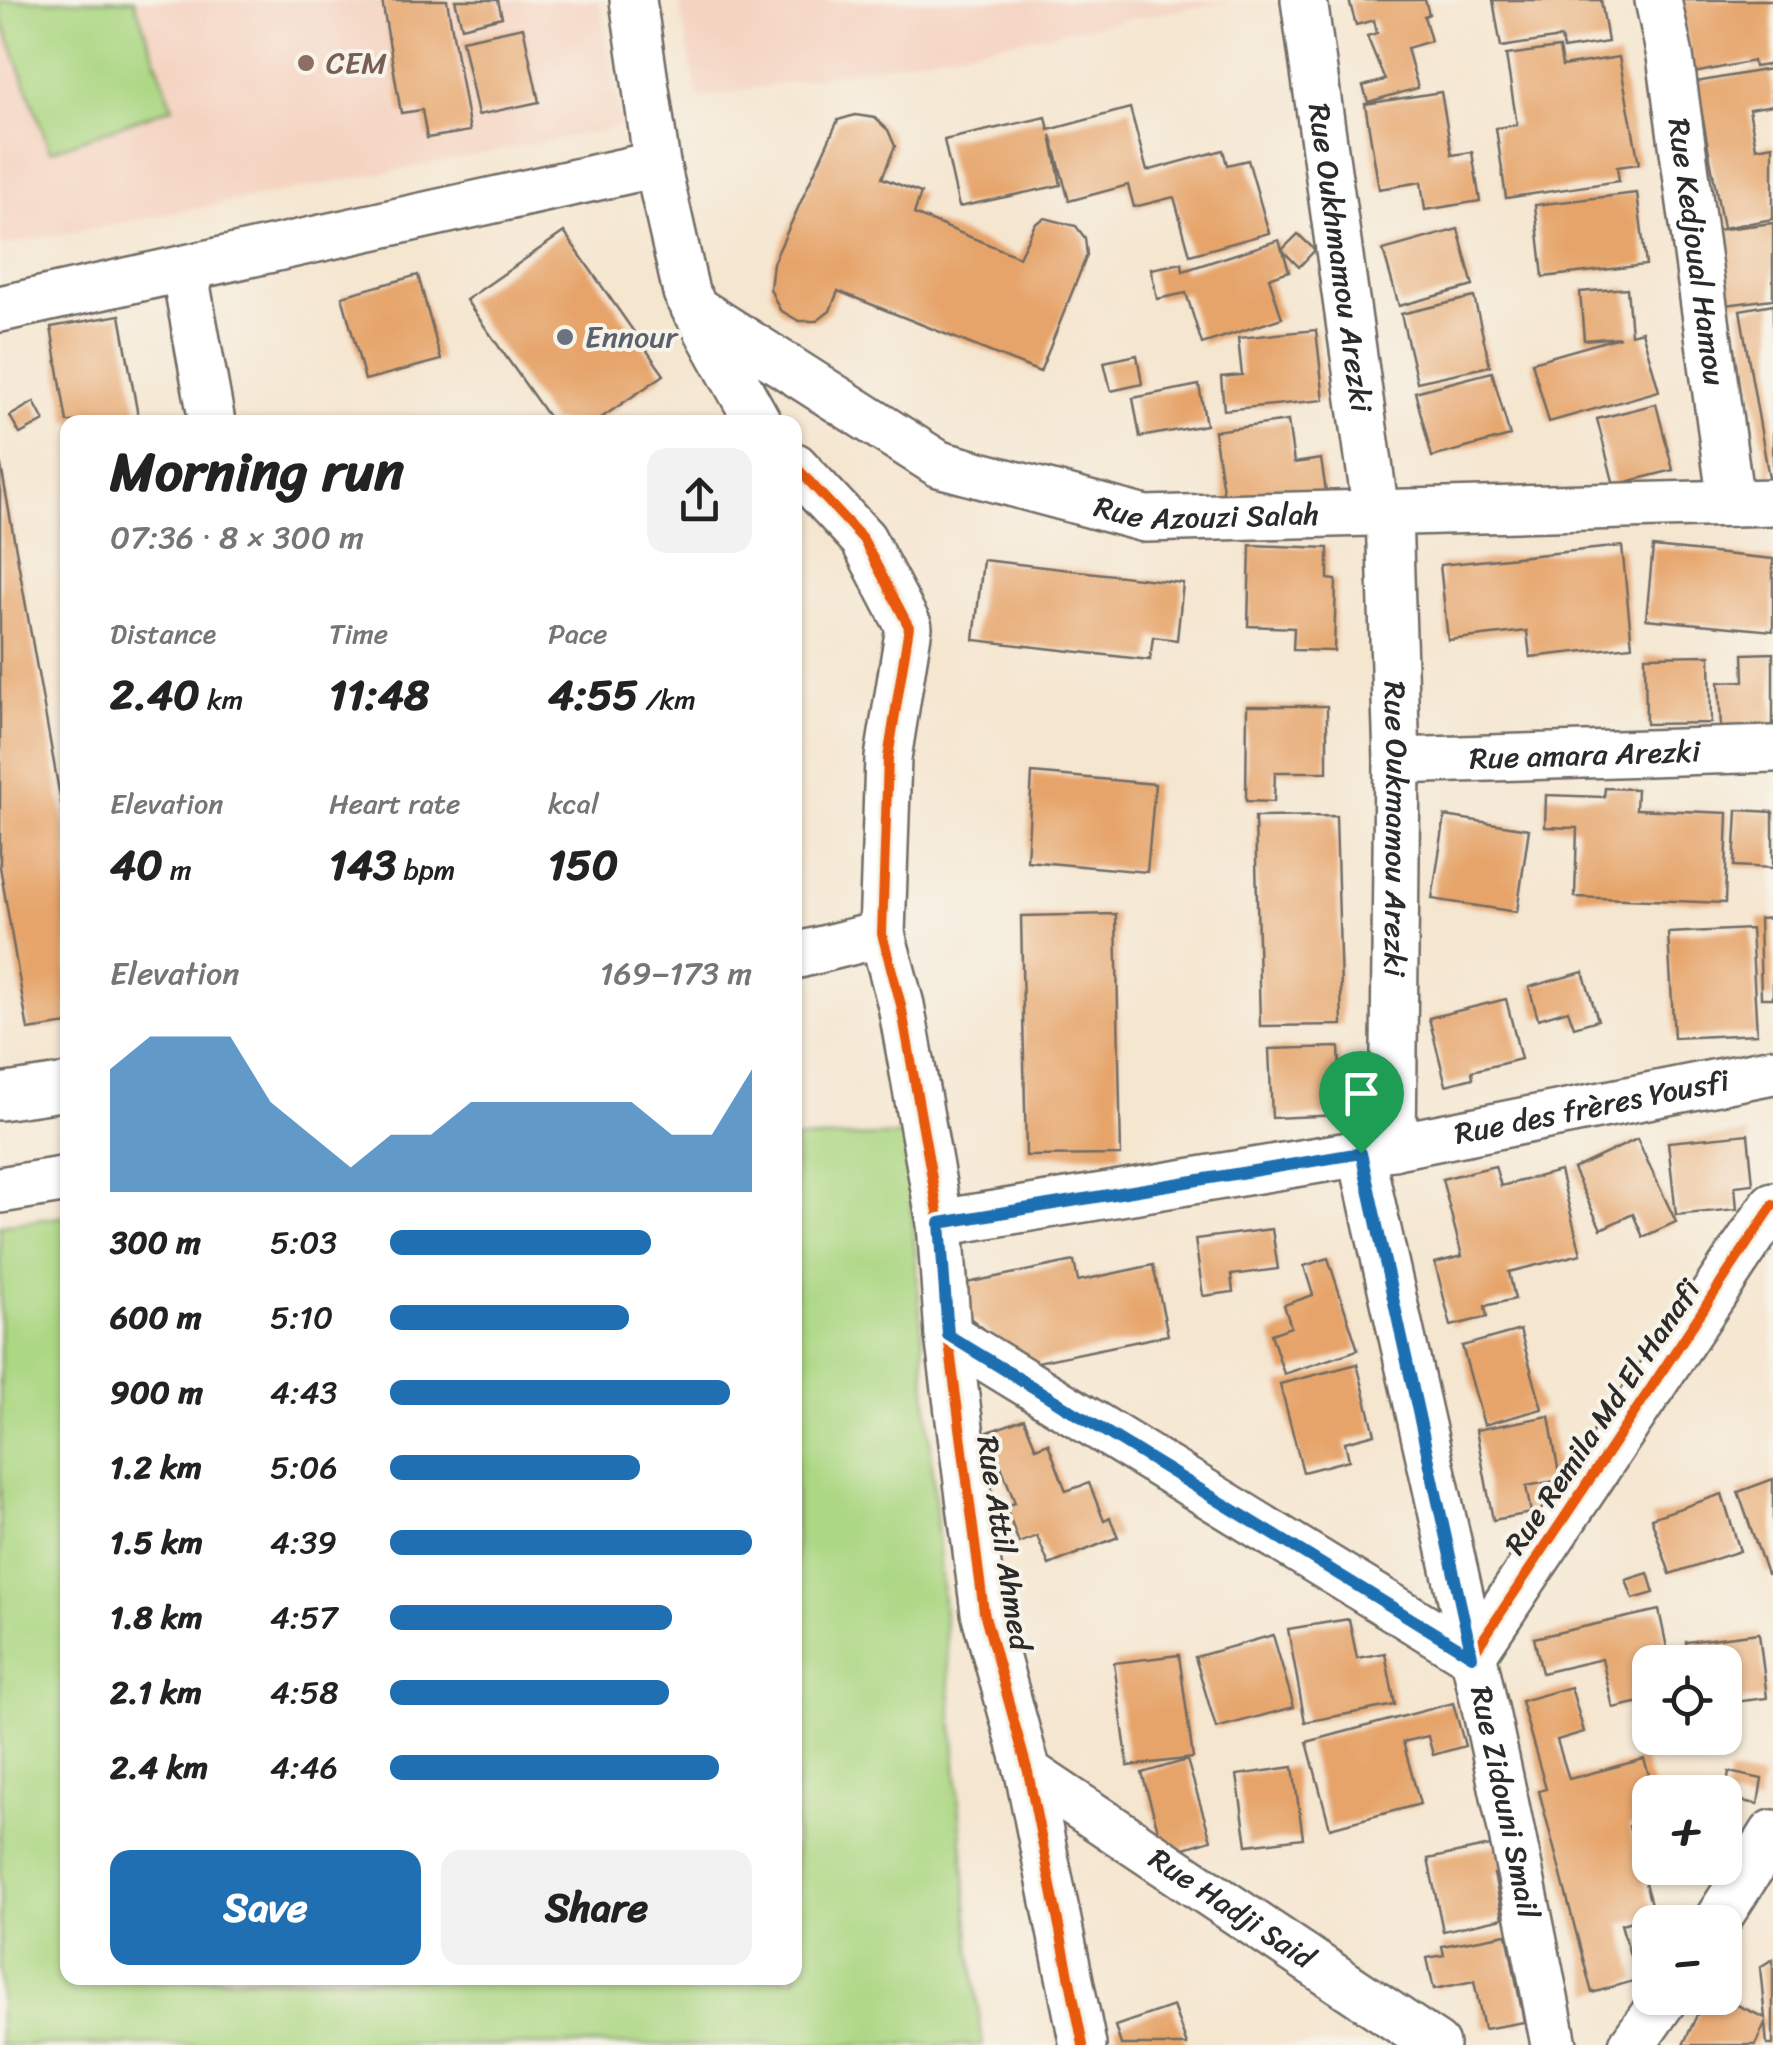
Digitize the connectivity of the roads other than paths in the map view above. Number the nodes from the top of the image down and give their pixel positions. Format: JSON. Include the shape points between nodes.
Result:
{"nodes":[{"id":1,"x":633,"y":0,"type":"edge"},
{"id":2,"x":1304,"y":0,"type":"edge"},
{"id":3,"x":1658,"y":0,"type":"edge"},
{"id":4,"x":657,"y":164,"type":"junction"},
{"id":5,"x":184,"y":268,"type":"junction"},
{"id":6,"x":694,"y":308,"type":"junction"},
{"id":7,"x":0,"y":309,"type":"edge"},
{"id":8,"x":211,"y":415,"type":"edge"},
{"id":9,"x":754,"y":415,"type":"edge"},
{"id":10,"x":802,"y":474,"type":"edge"},
{"id":11,"x":1752,"y":503,"type":"edge"},
{"id":12,"x":1383,"y":513,"type":"junction"},
{"id":13,"x":1773,"y":749,"type":"edge"},
{"id":14,"x":1397,"y":761,"type":"junction"},
{"id":15,"x":882,"y":934,"type":"junction"},
{"id":16,"x":802,"y":955,"type":"edge"},
{"id":17,"x":1773,"y":1071,"type":"edge"},
{"id":18,"x":60,"y":1087,"type":"edge"},
{"id":19,"x":0,"y":1097,"type":"edge"},
{"id":20,"x":1377,"y":1150,"type":"junction"},
{"id":21,"x":60,"y":1180,"type":"edge"},
{"id":22,"x":0,"y":1190,"type":"edge"},
{"id":23,"x":1773,"y":1205,"type":"edge"},
{"id":24,"x":940,"y":1223,"type":"junction"},
{"id":25,"x":948,"y":1335,"type":"junction"},
{"id":26,"x":1472,"y":1656,"type":"junction"},
{"id":27,"x":1028,"y":1772,"type":"junction"},
{"id":28,"x":1773,"y":1833,"type":"edge"},
{"id":29,"x":1727,"y":1905,"type":"edge"},
{"id":30,"x":1070,"y":1984,"type":"junction"},
{"id":31,"x":1653,"y":2015,"type":"edge"},
{"id":32,"x":1066,"y":2045,"type":"edge"},
{"id":33,"x":1083,"y":2045,"type":"edge"},
{"id":34,"x":1436,"y":2045,"type":"edge"},
{"id":35,"x":1554,"y":2045,"type":"edge"},
{"id":36,"x":1632,"y":2045,"type":"edge"}],
"edges":[{"from":1,"to":4,"type":"street"},
{"from":2,"to":12,"type":"street","name":"Rue Oukhmamou Arezki"},
{"from":3,"to":11,"type":"street","name":"Rue Kedjoual Hamou"},
{"from":4,"to":5,"type":"street"},
{"from":4,"to":6,"type":"street"},
{"from":5,"to":7,"type":"street"},
{"from":5,"to":8,"type":"street"},
{"from":6,"to":9,"type":"street"},
{"from":6,"to":12,"type":"street","name":"Rue Azouzi Salah","via":[[939,464],[1145,519]]},
{"from":10,"to":15,"type":"street","name":"Rue Attil Ahmed","via":[[863,539],[909,628],[888,758]]},
{"from":11,"to":12,"type":"street","name":"Rue Azouzi Salah"},
{"from":12,"to":14,"type":"street","name":"Rue Oukmamou Arezki"},
{"from":13,"to":14,"type":"street","name":"Rue amara Arezki"},
{"from":14,"to":20,"type":"street","name":"Rue Oukmamou Arezki"},
{"from":15,"to":16,"type":"street"},
{"from":15,"to":24,"type":"street","name":"Rue Attil Ahmed"},
{"from":17,"to":20,"type":"street","name":"Rue des frères Yousfi"},
{"from":18,"to":19,"type":"street"},
{"from":20,"to":24,"type":"street","name":"Rue des frères Yousfi"},
{"from":20,"to":26,"type":"street","name":"Rue Zidouni Smail"},
{"from":21,"to":22,"type":"street"},
{"from":23,"to":26,"type":"street","name":"Rue Remila Md El Hanafi"},
{"from":24,"to":25,"type":"street","name":"Rue Attil Ahmed"},
{"from":25,"to":26,"type":"street"},
{"from":25,"to":27,"type":"street","name":"Rue Attil Ahmed","via":[[984,1612]]},
{"from":26,"to":35,"type":"street","name":"Rue Zidouni Smail","via":[[1506,1790]]},
{"from":27,"to":30,"type":"street","name":"Rue Attil Ahmed"},
{"from":27,"to":34,"type":"street","name":"Rue Hadji Said"},
{"from":28,"to":29,"type":"street"},
{"from":30,"to":32,"type":"street","name":"Rue Attil Ahmed"},
{"from":30,"to":33,"type":"street","name":"Rue Attil Ahmed"},
{"from":31,"to":36,"type":"street"}]}
